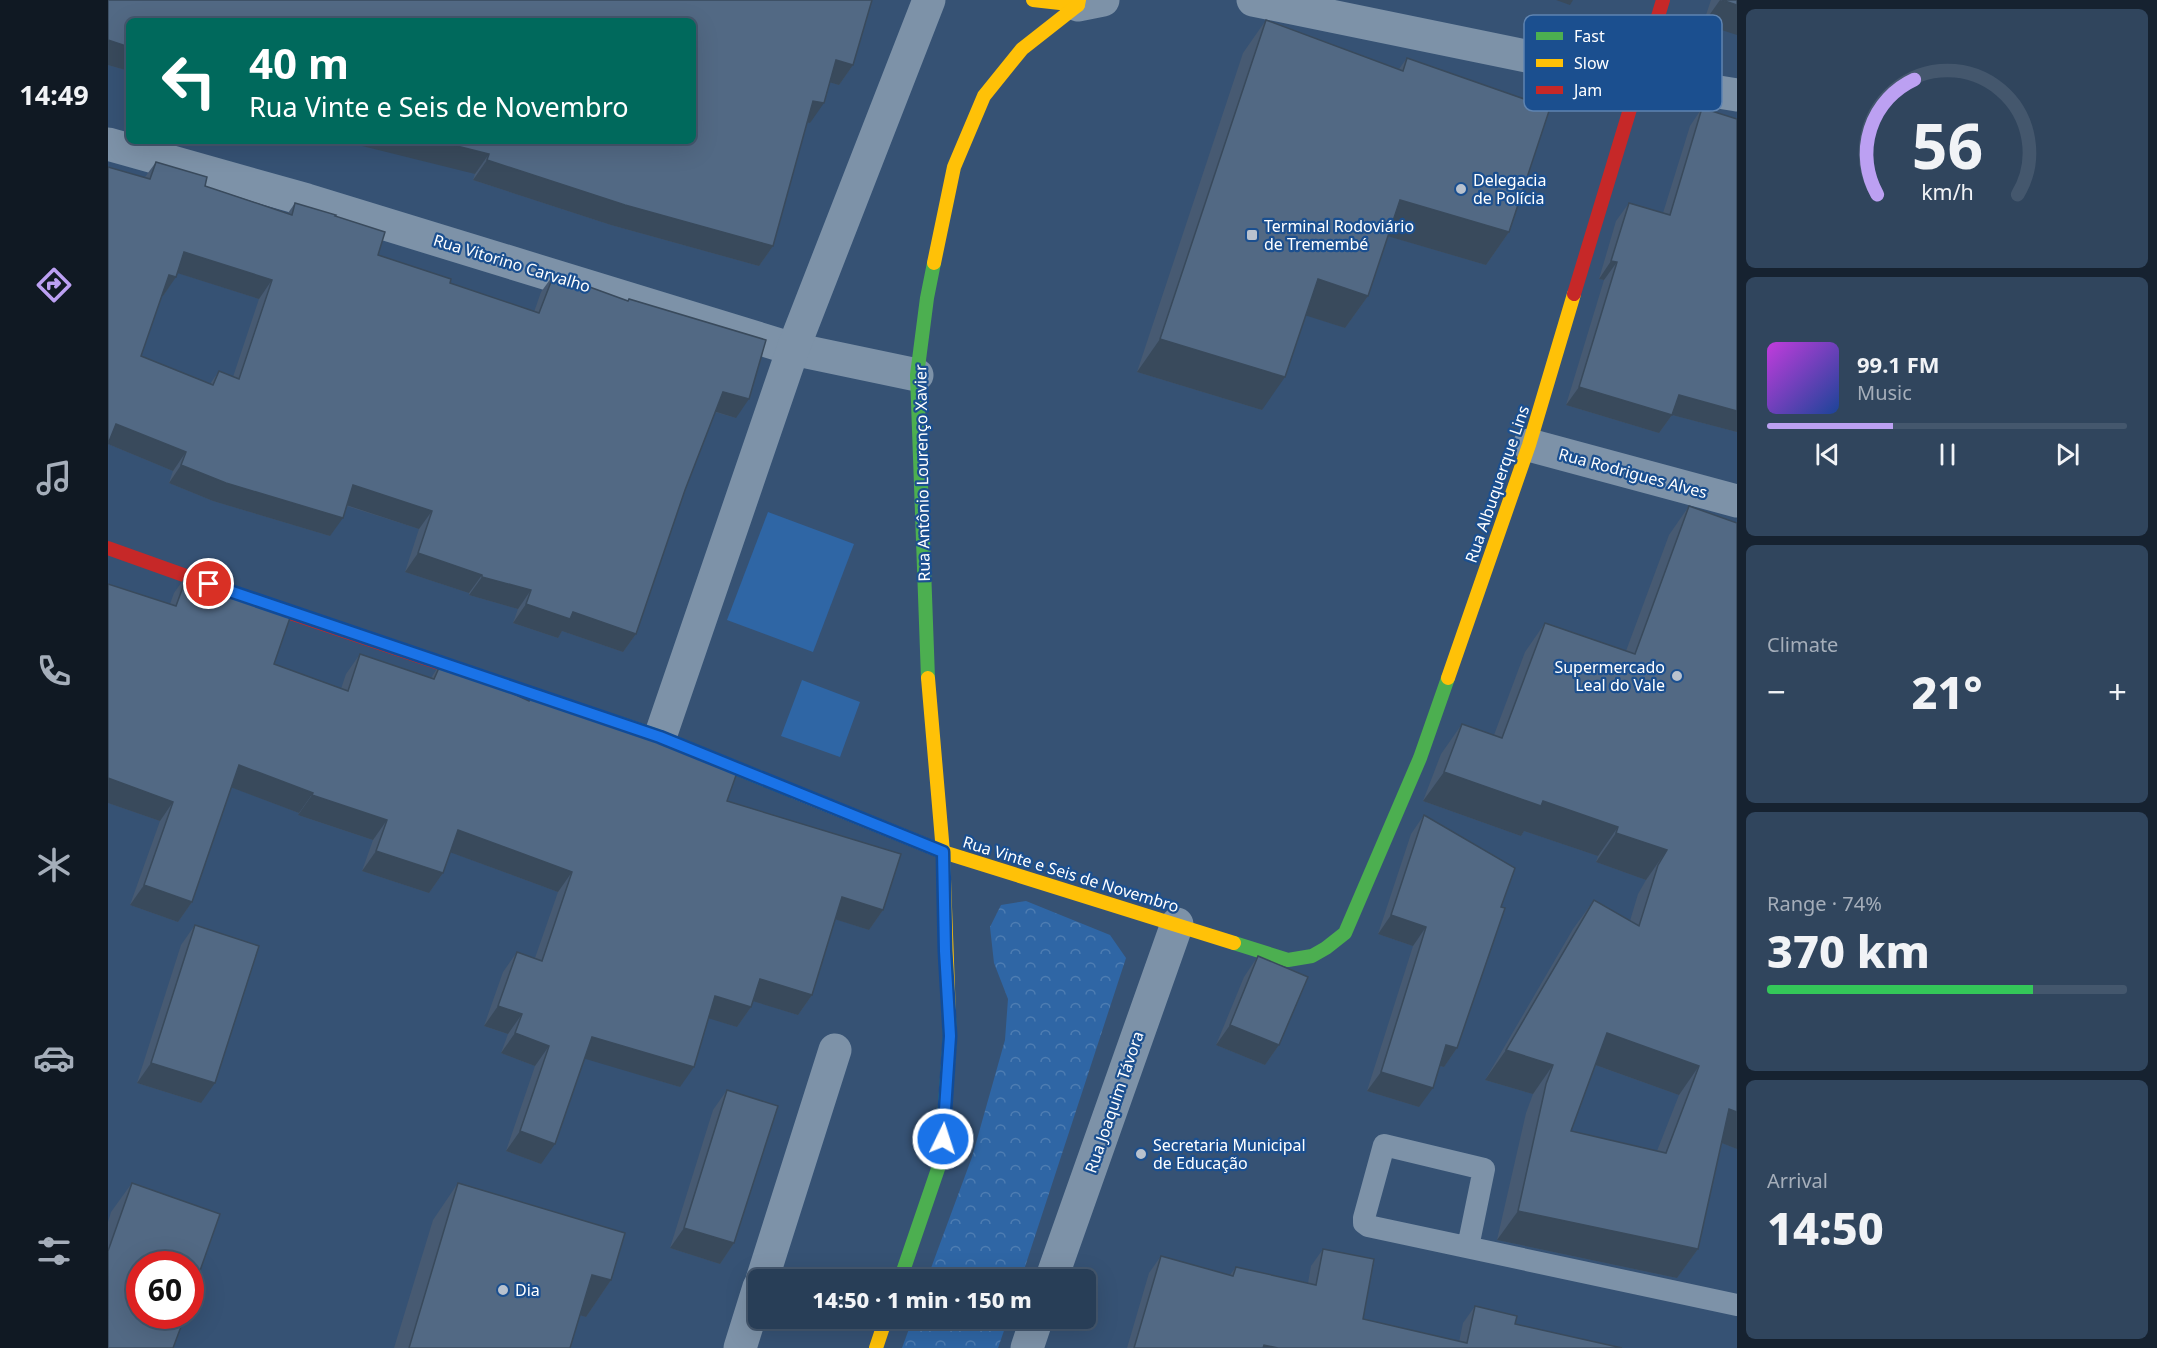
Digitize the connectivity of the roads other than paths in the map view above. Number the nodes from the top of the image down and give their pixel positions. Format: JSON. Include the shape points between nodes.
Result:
{"nodes":[{"id":1,"x":929,"y":0,"type":"edge"},
{"id":2,"x":1034,"y":0,"type":"edge"},
{"id":3,"x":1253,"y":0,"type":"edge"},
{"id":4,"x":1663,"y":0,"type":"edge"},
{"id":5,"x":1087,"y":2,"type":"edge"},
{"id":6,"x":1658,"y":15,"type":"edge"},
{"id":7,"x":1524,"y":56,"type":"edge"},
{"id":8,"x":1722,"y":93,"type":"edge"},
{"id":9,"x":1737,"y":95,"type":"edge"},
{"id":10,"x":1628,"y":111,"type":"edge"},
{"id":11,"x":108,"y":144,"type":"edge"},
{"id":12,"x":793,"y":349,"type":"junction"},
{"id":13,"x":917,"y":375,"type":"junction"},
{"id":14,"x":1529,"y":445,"type":"junction"},
{"id":15,"x":1737,"y":501,"type":"edge"},
{"id":16,"x":108,"y":548,"type":"edge"},
{"id":17,"x":660,"y":737,"type":"junction"},
{"id":18,"x":943,"y":852,"type":"junction"},
{"id":19,"x":1177,"y":924,"type":"junction"},
{"id":20,"x":1315,"y":955,"type":"joint"},
{"id":21,"x":835,"y":1050,"type":"dead end"},
{"id":22,"x":1468,"y":1246,"type":"junction"},
{"id":23,"x":765,"y":1269,"type":"edge"},
{"id":24,"x":904,"y":1269,"type":"edge"},
{"id":25,"x":1055,"y":1269,"type":"edge"},
{"id":26,"x":1737,"y":1305,"type":"edge"},
{"id":27,"x":748,"y":1322,"type":"edge"},
{"id":28,"x":882,"y":1329,"type":"edge"},
{"id":29,"x":1033,"y":1329,"type":"edge"},
{"id":30,"x":740,"y":1348,"type":"edge"},
{"id":31,"x":876,"y":1348,"type":"edge"},
{"id":32,"x":1027,"y":1348,"type":"edge"}],
"edges":[{"from":1,"to":12,"type":"street"},
{"from":2,"to":5,"type":"street"},
{"from":3,"to":7,"type":"street"},
{"from":4,"to":6,"type":"street","name":"Rua Albuquerque Lins"},
{"from":5,"to":13,"type":"street","name":"Rua Antônio Lourenço Xavier","via":[[1022,49],[984,96],[954,167],[927,298]]},
{"from":8,"to":9,"type":"street"},
{"from":10,"to":14,"type":"street","name":"Rua Albuquerque Lins"},
{"from":11,"to":12,"type":"street","name":"Rua Vitorino Carvalho","via":[[307,200]]},
{"from":12,"to":13,"type":"street","name":"Rua Vitorino Carvalho"},
{"from":12,"to":17,"type":"street"},
{"from":13,"to":18,"type":"street","name":"Rua Antônio Lourenço Xavier","via":[[929,698]]},
{"from":14,"to":15,"type":"street","name":"Rua Rodrigues Alves"},
{"from":14,"to":20,"type":"street","name":"Rua Albuquerque Lins","via":[[1420,758],[1345,933]]},
{"from":16,"to":17,"type":"street","name":"Rua Vinte e Seis de Novembro"},
{"from":17,"to":18,"type":"street","name":"Rua Vinte e Seis de Novembro"},
{"from":18,"to":19,"type":"street","name":"Rua Vinte e Seis de Novembro"},
{"from":18,"to":24,"type":"street","name":"Rua Antônio Lourenço Xavier","via":[[950,1036],[941,1160]]},
{"from":19,"to":20,"type":"street","name":"Rua Vinte e Seis de Novembro","via":[[1288,960]]},
{"from":19,"to":25,"type":"street","name":"Rua Joaquim Távora"},
{"from":21,"to":23,"type":"street"},
{"from":22,"to":22,"type":"lane","via":[[1364,1223],[1384,1145],[1484,1169]]},
{"from":22,"to":26,"type":"lane"},
{"from":27,"to":30,"type":"street"},
{"from":28,"to":31,"type":"street"},
{"from":29,"to":32,"type":"street"}]}
